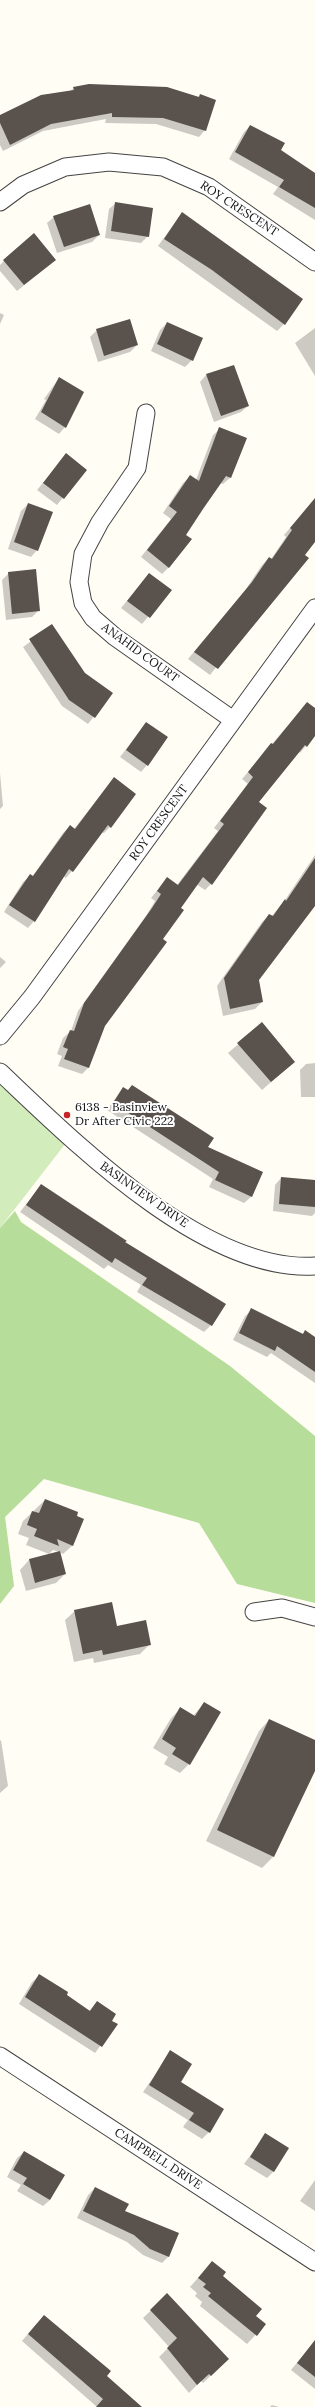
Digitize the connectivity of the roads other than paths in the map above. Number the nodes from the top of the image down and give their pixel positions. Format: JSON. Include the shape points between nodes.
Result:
{"nodes":[{"id":1,"x":0,"y":202,"type":"edge"},
{"id":2,"x":315,"y":262,"type":"edge"},
{"id":3,"x":146,"y":413,"type":"dead end"},
{"id":4,"x":315,"y":608,"type":"edge"},
{"id":5,"x":233,"y":720,"type":"junction"},
{"id":6,"x":0,"y":1036,"type":"edge"},
{"id":7,"x":0,"y":1072,"type":"edge"},
{"id":8,"x":315,"y":1266,"type":"edge"},
{"id":9,"x":254,"y":1612,"type":"dead end"},
{"id":10,"x":315,"y":1617,"type":"edge"},
{"id":11,"x":0,"y":2056,"type":"edge"},
{"id":12,"x":315,"y":2262,"type":"edge"}],
"edges":[{"from":1,"to":2,"type":"street","name":"ROY CRESCENT","via":[[23,185],[65,168],[109,162],[163,167],[209,187]]},
{"from":3,"to":5,"type":"street","name":"ANAHID COURT","via":[[137,468],[100,522],[83,554],[79,582],[83,602],[93,618],[115,637]]},
{"from":4,"to":5,"type":"street","name":"ROY CRESCENT"},
{"from":5,"to":6,"type":"street","name":"ROY CRESCENT","via":[[32,997]]},
{"from":7,"to":8,"type":"street","name":"BASINVIEW DRIVE","via":[[95,1161],[207,1238],[235,1252],[268,1263]]},
{"from":9,"to":10,"type":"street","via":[[282,1608]]},
{"from":11,"to":12,"type":"street","name":"CAMPBELL DRIVE"}]}
